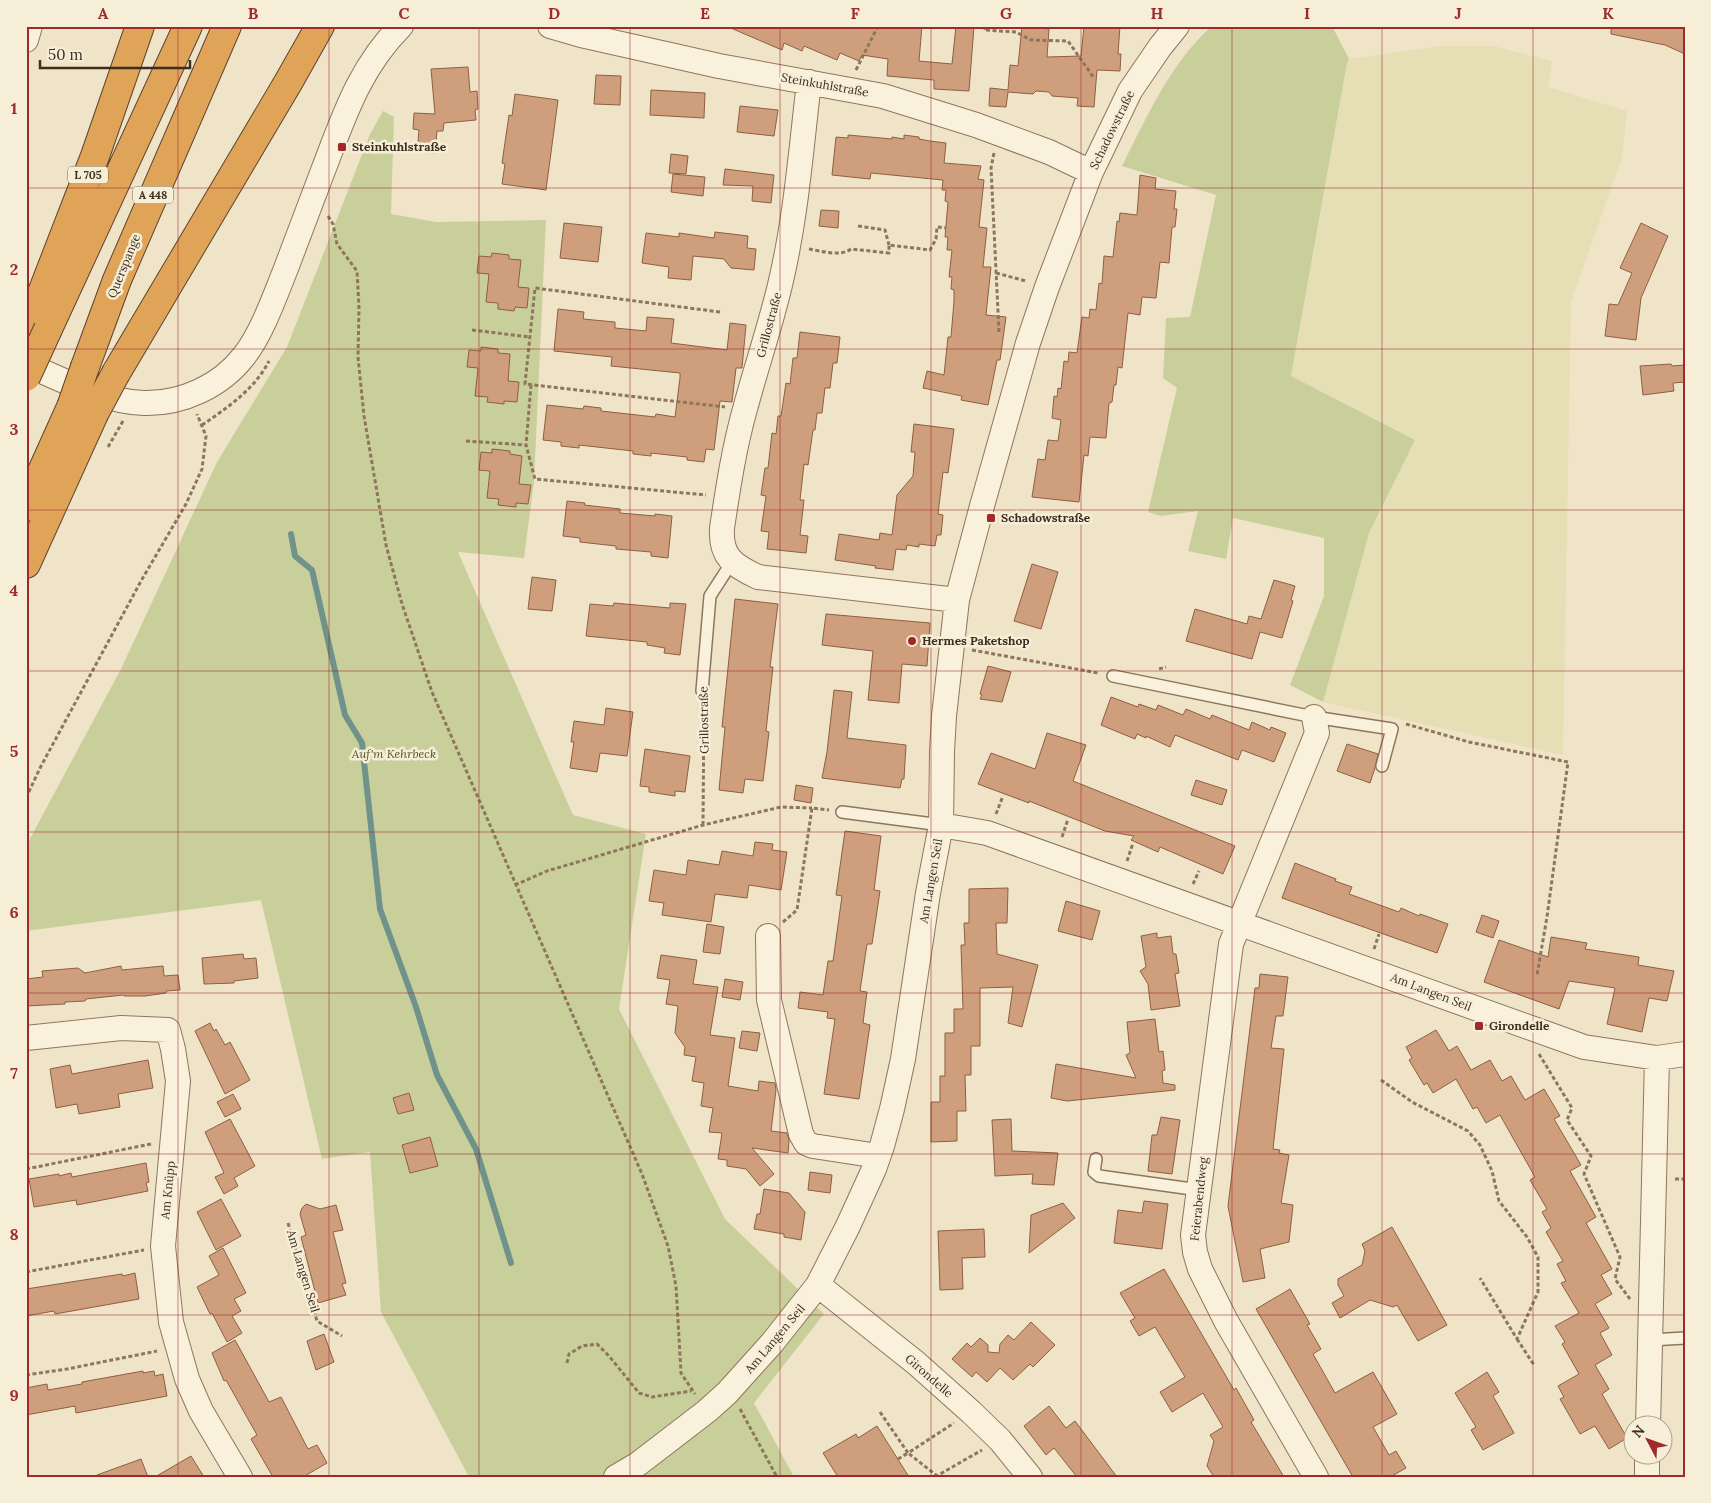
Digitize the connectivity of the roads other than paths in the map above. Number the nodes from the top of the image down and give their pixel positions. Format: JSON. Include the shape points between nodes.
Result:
{"nodes":[{"id":1,"x":30,"y":26,"type":"edge"},
{"id":2,"x":140,"y":26,"type":"edge"},
{"id":3,"x":188,"y":26,"type":"edge"},
{"id":4,"x":227,"y":26,"type":"edge"},
{"id":5,"x":320,"y":26,"type":"edge"},
{"id":6,"x":401,"y":26,"type":"edge"},
{"id":7,"x":550,"y":26,"type":"edge"},
{"id":8,"x":1177,"y":26,"type":"edge"},
{"id":9,"x":26,"y":40,"type":"edge"},
{"id":10,"x":809,"y":82,"type":"junction"},
{"id":11,"x":1091,"y":172,"type":"junction"},
{"id":12,"x":35,"y":328,"type":"edge"},
{"id":13,"x":26,"y":364,"type":"edge"},
{"id":14,"x":26,"y":377,"type":"edge"},
{"id":15,"x":82,"y":411,"type":"junction"},
{"id":16,"x":26,"y":507,"type":"edge"},
{"id":17,"x":732,"y":562,"type":"junction"},
{"id":18,"x":26,"y":564,"type":"edge"},
{"id":19,"x":957,"y":600,"type":"junction"},
{"id":20,"x":1113,"y":676,"type":"road end"},
{"id":21,"x":702,"y":691,"type":"road end"},
{"id":22,"x":1314,"y":717,"type":"junction"},
{"id":23,"x":1382,"y":766,"type":"dead end"},
{"id":24,"x":842,"y":812,"type":"road end"},
{"id":25,"x":940,"y":826,"type":"junction"},
{"id":26,"x":1239,"y":923,"type":"junction"},
{"id":27,"x":768,"y":936,"type":"road end"},
{"id":28,"x":26,"y":1038,"type":"edge"},
{"id":29,"x":1685,"y":1054,"type":"edge"},
{"id":30,"x":1657,"y":1058,"type":"junction"},
{"id":31,"x":878,"y":1156,"type":"junction"},
{"id":32,"x":1096,"y":1159,"type":"dead end"},
{"id":33,"x":1199,"y":1190,"type":"junction"},
{"id":34,"x":818,"y":1285,"type":"junction"},
{"id":35,"x":1685,"y":1338,"type":"edge"},
{"id":36,"x":1650,"y":1340,"type":"junction"},
{"id":37,"x":1648,"y":1416,"type":"edge"},
{"id":38,"x":240,"y":1477,"type":"edge"},
{"id":39,"x":616,"y":1477,"type":"edge"},
{"id":40,"x":1030,"y":1477,"type":"edge"},
{"id":41,"x":1316,"y":1477,"type":"edge"}],
"edges":[{"from":1,"to":9,"type":"street"},
{"from":2,"to":12,"type":"highway","number":"L 705"},
{"from":3,"to":12,"type":"highway","number":"A 448"},
{"from":4,"to":15,"type":"highway","name":"Querspange","number":"A 448","bridge":true,"via":[[117,280],[85,367]]},
{"from":5,"to":15,"type":"highway","bridge":true,"via":[[116,374]]},
{"from":6,"to":13,"type":"street","via":[[380,49],[350,101],[263,322],[245,355],[223,378],[189,396],[145,403],[120,400],[85,389]]},
{"from":7,"to":10,"type":"street","name":"Steinkuhlstraße","via":[[720,66]]},
{"from":8,"to":11,"type":"street","name":"Schadowstraße","via":[[1130,91]]},
{"from":10,"to":11,"type":"street","name":"Steinkuhlstraße","via":[[919,106],[1049,152]]},
{"from":10,"to":17,"type":"street","name":"Grillostraße","via":[[789,247],[773,316],[744,410],[726,498],[722,540]]},
{"from":11,"to":19,"type":"street","name":"Schadowstraße","via":[[1028,343]]},
{"from":12,"to":14,"type":"highway","number":"A 448","bridge":true},
{"from":15,"to":16,"type":"highway","name":"Querspange","number":"A 448"},
{"from":15,"to":18,"type":"highway"},
{"from":17,"to":19,"type":"street","via":[[758,576]]},
{"from":17,"to":21,"type":"lane","name":"Grillostraße","via":[[710,596]]},
{"from":19,"to":25,"type":"street","name":"Schadowstraße","via":[[942,743]]},
{"from":20,"to":22,"type":"lane"},
{"from":22,"to":23,"type":"lane","via":[[1392,729]]},
{"from":22,"to":26,"type":"street","via":[[1317,733]]},
{"from":24,"to":25,"type":"lane"},
{"from":25,"to":26,"type":"street","name":"Am Langen Seil","via":[[987,833]]},
{"from":25,"to":31,"type":"street","name":"Am Langen Seil","via":[[903,1059]]},
{"from":26,"to":30,"type":"street","name":"Am Langen Seil","via":[[1584,1047]]},
{"from":26,"to":33,"type":"street","name":"Feierabendweg","via":[[1231,944]]},
{"from":27,"to":31,"type":"street","via":[[769,1000],[801,1134],[806,1143],[814,1146]]},
{"from":28,"to":38,"type":"street","name":"Am Knüpp","via":[[121,1028],[168,1030],[178,1081],[163,1246],[171,1322],[187,1379],[201,1411]]},
{"from":29,"to":30,"type":"street","name":"Am Langen Seil"},
{"from":30,"to":36,"type":"street"},
{"from":31,"to":34,"type":"street","name":"Am Langen Seil"},
{"from":32,"to":33,"type":"lane","via":[[1094,1172],[1099,1176]]},
{"from":33,"to":41,"type":"street","name":"Feierabendweg","via":[[1194,1235],[1200,1268],[1226,1321]]},
{"from":34,"to":39,"type":"street","name":"Am Langen Seil","via":[[772,1344],[727,1393],[638,1464]]},
{"from":34,"to":40,"type":"street","name":"Girondelle","via":[[916,1363],[971,1412],[1000,1440]]},
{"from":35,"to":36,"type":"lane"},
{"from":36,"to":37,"type":"street"}]}
